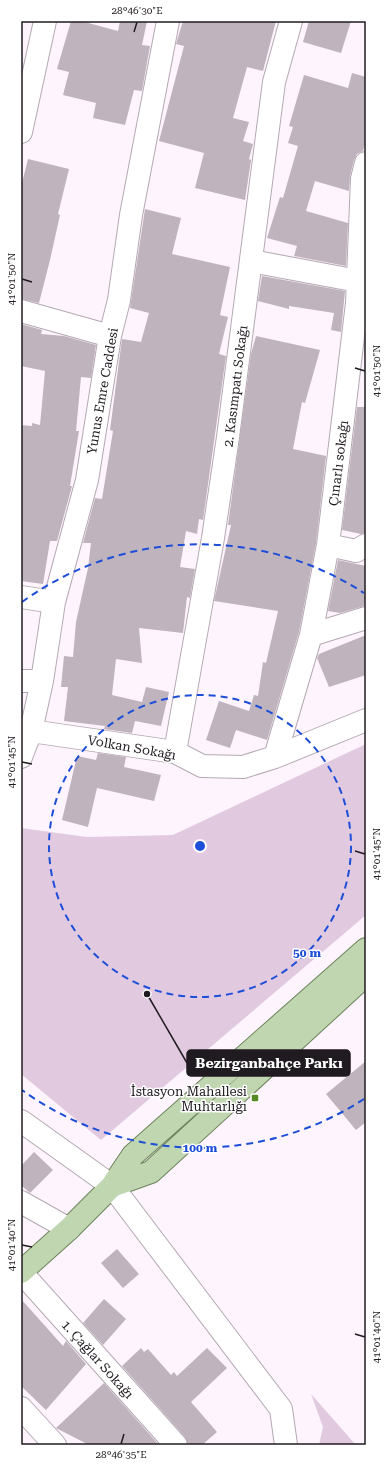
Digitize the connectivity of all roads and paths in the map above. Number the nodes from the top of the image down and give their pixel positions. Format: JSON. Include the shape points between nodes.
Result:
{"nodes":[{"id":1,"x":45,"y":21,"type":"edge"},
{"id":2,"x":168,"y":21,"type":"edge"},
{"id":3,"x":291,"y":21,"type":"edge"},
{"id":4,"x":21,"y":132,"type":"edge"},
{"id":5,"x":366,"y":163,"type":"edge"},
{"id":6,"x":251,"y":261,"type":"junction"},
{"id":7,"x":358,"y":281,"type":"junction"},
{"id":8,"x":361,"y":303,"type":"edge"},
{"id":9,"x":21,"y":310,"type":"edge"},
{"id":10,"x":110,"y":336,"type":"junction"},
{"id":11,"x":328,"y":545,"type":"junction"},
{"id":12,"x":366,"y":545,"type":"edge"},
{"id":13,"x":21,"y":597,"type":"edge"},
{"id":14,"x":54,"y":602,"type":"junction"},
{"id":15,"x":366,"y":618,"type":"edge"},
{"id":16,"x":311,"y":635,"type":"junction"},
{"id":17,"x":32,"y":681,"type":"edge"},
{"id":18,"x":366,"y":720,"type":"edge"},
{"id":19,"x":31,"y":731,"type":"junction"},
{"id":20,"x":175,"y":752,"type":"junction"},
{"id":21,"x":21,"y":757,"type":"edge"},
{"id":22,"x":275,"y":757,"type":"junction"},
{"id":23,"x":366,"y":949,"type":"edge"},
{"id":24,"x":366,"y":974,"type":"edge"},
{"id":25,"x":21,"y":1122,"type":"edge"},
{"id":26,"x":112,"y":1186,"type":"junction"},
{"id":27,"x":21,"y":1202,"type":"edge"},
{"id":28,"x":69,"y":1229,"type":"junction"},
{"id":29,"x":21,"y":1272,"type":"edge"},
{"id":30,"x":21,"y":1408,"type":"edge"},
{"id":31,"x":55,"y":1445,"type":"edge"},
{"id":32,"x":176,"y":1445,"type":"edge"},
{"id":33,"x":286,"y":1445,"type":"edge"}],
"edges":[{"from":1,"to":4,"type":"street"},
{"from":2,"to":10,"type":"street","name":"Yunus Emre Caddesi","via":[[119,300]]},
{"from":3,"to":6,"type":"street","name":"2. Kasımpatı Sokağı","via":[[274,82]]},
{"from":5,"to":7,"type":"street","name":"Çınarlı sokağı","via":[[362,179]]},
{"from":6,"to":7,"type":"street"},
{"from":6,"to":20,"type":"street","name":"2. Kasımpatı Sokağı","via":[[214,531]]},
{"from":7,"to":8,"type":"street","name":"Çınarlı sokağı"},
{"from":8,"to":11,"type":"street","name":"Çınarlı sokağı"},
{"from":9,"to":10,"type":"street"},
{"from":10,"to":14,"type":"street","name":"Yunus Emre Caddesi","via":[[87,480]]},
{"from":11,"to":12,"type":"street","via":[[356,551]]},
{"from":11,"to":16,"type":"street","name":"Çınarlı sokağı"},
{"from":13,"to":14,"type":"street"},
{"from":14,"to":17,"type":"street","name":"Yunus Emre Caddesi"},
{"from":15,"to":16,"type":"street"},
{"from":16,"to":22,"type":"street","name":"Çınarlı sokağı"},
{"from":17,"to":19,"type":"street","name":"Yunus Emre Caddesi"},
{"from":18,"to":22,"type":"street","name":"Volkan Sokağı"},
{"from":19,"to":20,"type":"street","name":"Volkan Sokağı"},
{"from":19,"to":21,"type":"street","name":"Yunus Emre Caddesi"},
{"from":20,"to":22,"type":"street","name":"Volkan Sokağı","via":[[202,766],[243,767]]},
{"from":23,"to":26,"type":"main road","via":[[132,1155]]},
{"from":24,"to":26,"type":"main road","via":[[151,1172]]},
{"from":25,"to":26,"type":"street"},
{"from":26,"to":28,"type":"main road"},
{"from":26,"to":33,"type":"street","via":[[281,1409]]},
{"from":27,"to":28,"type":"street"},
{"from":28,"to":29,"type":"main road"},
{"from":29,"to":32,"type":"street","name":"1. Çağlar Sokağı"},
{"from":30,"to":31,"type":"street"}]}
